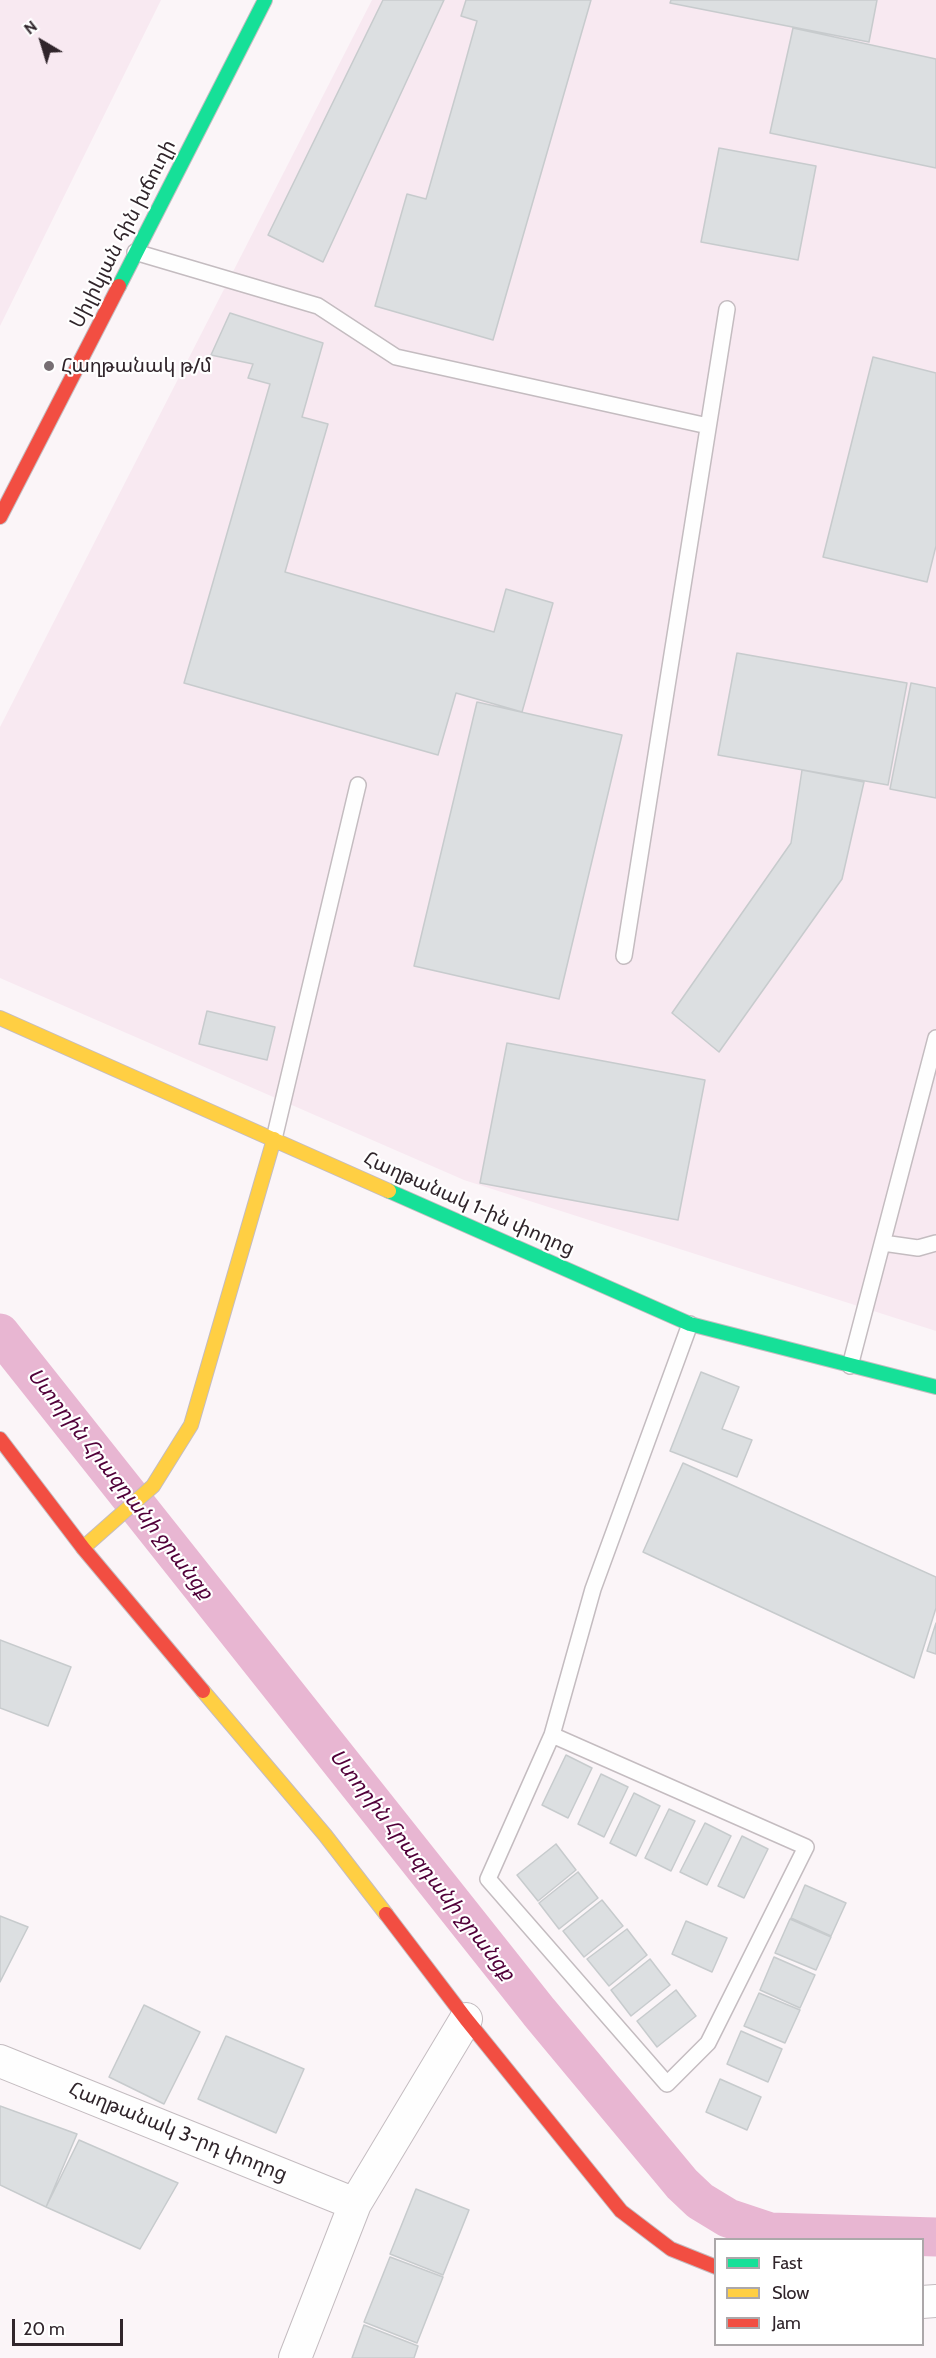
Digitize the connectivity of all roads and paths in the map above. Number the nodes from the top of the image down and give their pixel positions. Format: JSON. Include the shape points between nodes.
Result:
{"nodes":[{"id":1,"x":265,"y":0,"type":"edge"},
{"id":2,"x":135,"y":252,"type":"junction"},
{"id":3,"x":726,"y":309,"type":"dead end"},
{"id":4,"x":708,"y":426,"type":"junction"},
{"id":5,"x":0,"y":517,"type":"edge"},
{"id":6,"x":358,"y":785,"type":"dead end"},
{"id":7,"x":624,"y":956,"type":"dead end"},
{"id":8,"x":0,"y":1018,"type":"edge"},
{"id":9,"x":936,"y":1038,"type":"edge"},
{"id":10,"x":274,"y":1139,"type":"junction"},
{"id":11,"x":883,"y":1243,"type":"junction"},
{"id":12,"x":936,"y":1243,"type":"edge"},
{"id":13,"x":690,"y":1323,"type":"junction"},
{"id":14,"x":850,"y":1366,"type":"junction"},
{"id":15,"x":936,"y":1387,"type":"edge"},
{"id":16,"x":0,"y":1439,"type":"edge"},
{"id":17,"x":83,"y":1548,"type":"junction"},
{"id":18,"x":552,"y":1734,"type":"junction"},
{"id":19,"x":466,"y":2019,"type":"junction"},
{"id":20,"x":0,"y":2061,"type":"edge"},
{"id":21,"x":356,"y":2204,"type":"junction"},
{"id":22,"x":714,"y":2267,"type":"edge"},
{"id":23,"x":295,"y":2358,"type":"edge"}],
"edges":[{"from":1,"to":2,"type":"street","name":"Սիլիկյան հին խճուղի"},
{"from":2,"to":4,"type":"lane","via":[[318,306],[396,357]]},
{"from":2,"to":5,"type":"street","name":"Սիլիկյան հին խճուղի"},
{"from":3,"to":4,"type":"lane"},
{"from":4,"to":7,"type":"lane"},
{"from":6,"to":10,"type":"lane"},
{"from":8,"to":10,"type":"street","name":"Հաղթանակ 1-ին փողոց"},
{"from":9,"to":11,"type":"lane"},
{"from":10,"to":13,"type":"street","name":"Հաղթանակ 1-ին փողոց"},
{"from":10,"to":17,"type":"street","via":[[191,1425],[153,1486]]},
{"from":11,"to":12,"type":"lane","via":[[918,1248]]},
{"from":11,"to":14,"type":"lane"},
{"from":13,"to":14,"type":"street","name":"Հաղթանակ 1-ին փողոց"},
{"from":13,"to":18,"type":"lane","via":[[593,1589]]},
{"from":14,"to":15,"type":"street","name":"Հաղթանակ 1-ին փողոց"},
{"from":16,"to":17,"type":"street"},
{"from":17,"to":19,"type":"street","via":[[325,1834]]},
{"from":18,"to":18,"type":"lane","via":[[806,1847],[708,2043],[667,2084],[488,1879]]},
{"from":19,"to":21,"type":"street"},
{"from":19,"to":22,"type":"street","via":[[621,2211],[670,2249]]},
{"from":20,"to":21,"type":"street","name":"Հաղթանակ 3-րդ փողոց"},
{"from":21,"to":23,"type":"street"}]}
